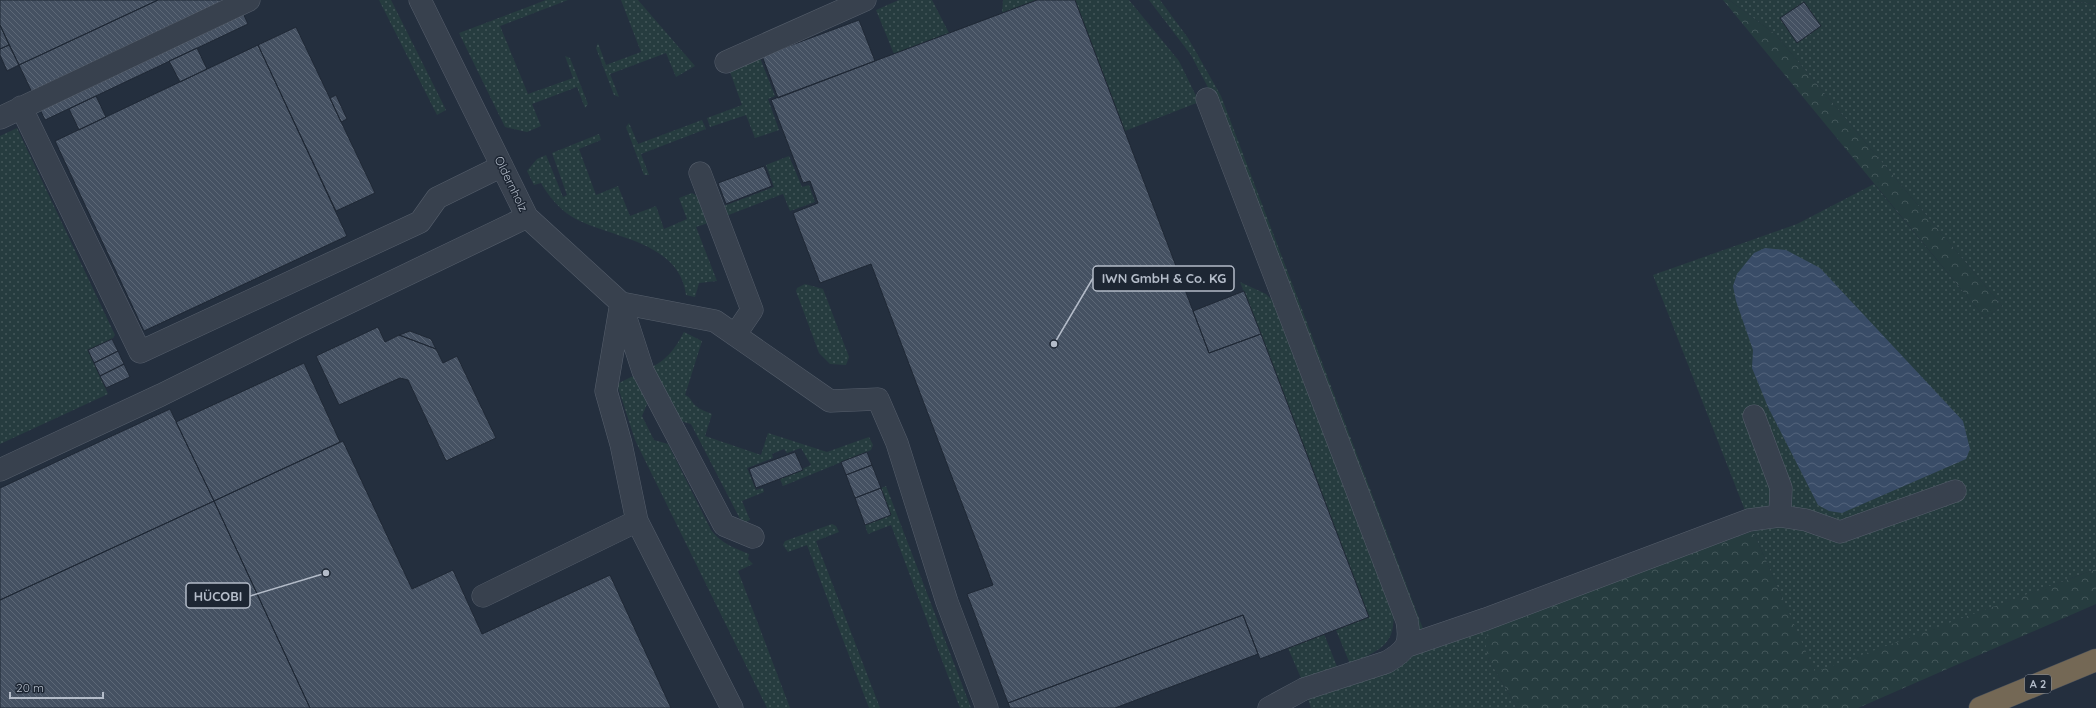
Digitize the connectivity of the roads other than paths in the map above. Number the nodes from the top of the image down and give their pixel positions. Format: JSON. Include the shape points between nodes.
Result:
{"nodes":[{"id":1,"x":249,"y":0,"type":"edge"},
{"id":2,"x":420,"y":0,"type":"edge"},
{"id":3,"x":865,"y":0,"type":"edge"},
{"id":4,"x":726,"y":62,"type":"dead end"},
{"id":5,"x":1207,"y":99,"type":"dead end"},
{"id":6,"x":22,"y":107,"type":"junction"},
{"id":7,"x":0,"y":118,"type":"edge"},
{"id":8,"x":502,"y":166,"type":"junction"},
{"id":9,"x":700,"y":173,"type":"dead end"},
{"id":10,"x":528,"y":217,"type":"junction"},
{"id":11,"x":621,"y":303,"type":"junction"},
{"id":12,"x":735,"y":335,"type":"junction"},
{"id":13,"x":1754,"y":416,"type":"dead end"},
{"id":14,"x":0,"y":470,"type":"edge"},
{"id":15,"x":1955,"y":492,"type":"dead end"},
{"id":16,"x":1780,"y":516,"type":"junction"},
{"id":17,"x":637,"y":521,"type":"junction"},
{"id":18,"x":753,"y":537,"type":"dead end"},
{"id":19,"x":483,"y":596,"type":"dead end"},
{"id":20,"x":1407,"y":646,"type":"junction"},
{"id":21,"x":2096,"y":660,"type":"edge"},
{"id":22,"x":732,"y":708,"type":"edge"},
{"id":23,"x":987,"y":708,"type":"edge"},
{"id":24,"x":1269,"y":708,"type":"edge"},
{"id":25,"x":1980,"y":708,"type":"edge"}],
"edges":[{"from":1,"to":6,"type":"street"},
{"from":2,"to":8,"type":"street","name":"Oldernholz"},
{"from":3,"to":4,"type":"street"},
{"from":5,"to":20,"type":"street","via":[[1407,620]]},
{"from":6,"to":7,"type":"street"},
{"from":6,"to":8,"type":"street","via":[[140,352],[420,222],[437,198]]},
{"from":8,"to":10,"type":"street","name":"Oldernholz"},
{"from":9,"to":12,"type":"street","via":[[752,310]]},
{"from":10,"to":11,"type":"street","name":"Oldernholz"},
{"from":10,"to":14,"type":"street","via":[[162,395]]},
{"from":11,"to":12,"type":"street","via":[[716,321]]},
{"from":11,"to":17,"type":"street","via":[[606,391],[621,444]]},
{"from":11,"to":18,"type":"street","via":[[643,371],[724,525]]},
{"from":12,"to":23,"type":"street","via":[[830,401],[878,399],[897,443],[947,602]]},
{"from":13,"to":16,"type":"street","via":[[1781,488]]},
{"from":15,"to":16,"type":"street","via":[[1840,532],[1806,520]]},
{"from":16,"to":20,"type":"street","via":[[1749,520],[1478,622]]},
{"from":17,"to":19,"type":"street"},
{"from":17,"to":22,"type":"street"},
{"from":20,"to":24,"type":"street","via":[[1399,655],[1387,662],[1304,689]]},
{"from":21,"to":25,"type":"highway","number":"A 2"}]}
